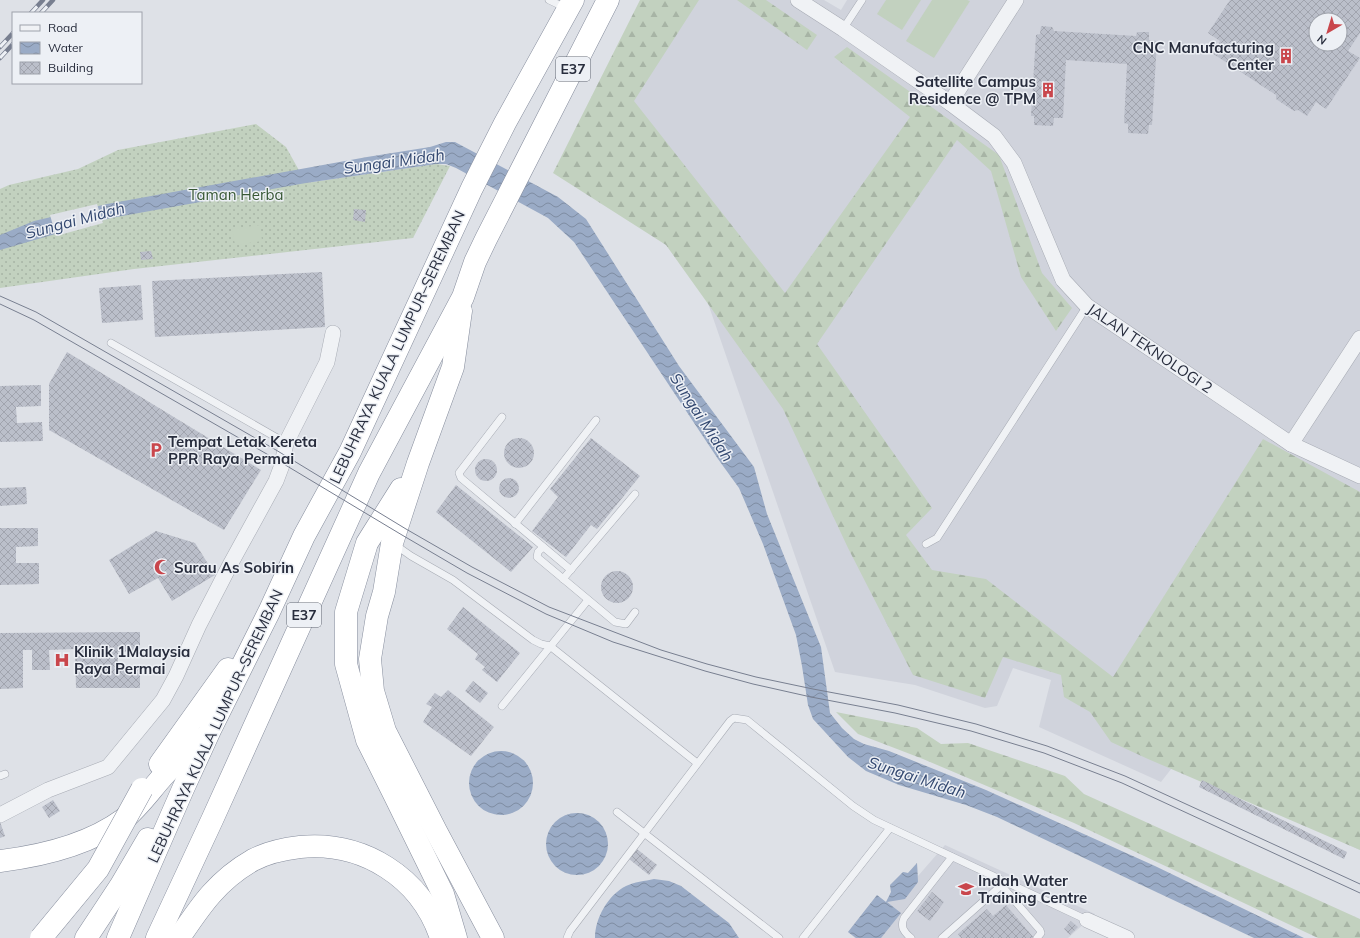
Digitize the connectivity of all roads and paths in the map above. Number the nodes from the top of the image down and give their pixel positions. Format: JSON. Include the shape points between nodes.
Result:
{"nodes":[{"id":1,"x":608,"y":0,"type":"edge"},
{"id":2,"x":798,"y":0,"type":"edge"},
{"id":3,"x":862,"y":0,"type":"edge"},
{"id":4,"x":1014,"y":0,"type":"edge"},
{"id":5,"x":563,"y":3,"type":"edge"},
{"id":6,"x":843,"y":29,"type":"junction"},
{"id":7,"x":950,"y":103,"type":"junction"},
{"id":8,"x":463,"y":297,"type":"junction"},
{"id":9,"x":1087,"y":306,"type":"junction"},
{"id":10,"x":333,"y":333,"type":"dead end"},
{"id":11,"x":1360,"y":338,"type":"edge"},
{"id":12,"x":111,"y":343,"type":"dead end"},
{"id":13,"x":502,"y":417,"type":"dead end"},
{"id":14,"x":596,"y":420,"type":"dead end"},
{"id":15,"x":286,"y":444,"type":"junction"},
{"id":16,"x":1291,"y":444,"type":"junction"},
{"id":17,"x":418,"y":463,"type":"junction"},
{"id":18,"x":1360,"y":476,"type":"edge"},
{"id":19,"x":635,"y":494,"type":"dead end"},
{"id":20,"x":515,"y":524,"type":"junction"},
{"id":21,"x":392,"y":543,"type":"junction"},
{"id":22,"x":926,"y":544,"type":"dead end"},
{"id":23,"x":542,"y":547,"type":"junction"},
{"id":24,"x":571,"y":570,"type":"junction"},
{"id":25,"x":563,"y":579,"type":"junction"},
{"id":26,"x":588,"y":600,"type":"junction"},
{"id":27,"x":269,"y":612,"type":"junction"},
{"id":28,"x":636,"y":612,"type":"dead end"},
{"id":29,"x":550,"y":646,"type":"junction"},
{"id":30,"x":502,"y":706,"type":"dead end"},
{"id":31,"x":211,"y":728,"type":"junction"},
{"id":32,"x":698,"y":763,"type":"junction"},
{"id":33,"x":183,"y":789,"type":"junction"},
{"id":34,"x":617,"y":812,"type":"dead end"},
{"id":35,"x":0,"y":815,"type":"edge"},
{"id":36,"x":890,"y":828,"type":"junction"},
{"id":37,"x":644,"y":834,"type":"junction"},
{"id":38,"x":952,"y":857,"type":"junction"},
{"id":39,"x":0,"y":861,"type":"edge"},
{"id":40,"x":1003,"y":883,"type":"junction"},
{"id":41,"x":1087,"y":920,"type":"joint"},
{"id":42,"x":40,"y":938,"type":"edge"},
{"id":43,"x":86,"y":938,"type":"edge"},
{"id":44,"x":118,"y":938,"type":"edge"},
{"id":45,"x":157,"y":938,"type":"edge"},
{"id":46,"x":179,"y":938,"type":"edge"},
{"id":47,"x":441,"y":938,"type":"edge"},
{"id":48,"x":456,"y":938,"type":"edge"},
{"id":49,"x":493,"y":938,"type":"edge"},
{"id":50,"x":567,"y":938,"type":"edge"},
{"id":51,"x":779,"y":938,"type":"edge"},
{"id":52,"x":803,"y":938,"type":"edge"},
{"id":53,"x":911,"y":938,"type":"edge"},
{"id":54,"x":942,"y":938,"type":"edge"},
{"id":55,"x":1037,"y":938,"type":"edge"},
{"id":56,"x":1127,"y":938,"type":"edge"}],
"edges":[{"from":1,"to":8,"type":"highway","name":"LEBUHRAYA KUALA LUMPUR–SEREMBAN","number":"E37","via":[[486,238]]},
{"from":2,"to":6,"type":"street","name":"JALAN TEKNOLOGI 2"},
{"from":3,"to":6,"type":"lane"},
{"from":4,"to":7,"type":"street"},
{"from":5,"to":27,"type":"highway","name":"LEBUHRAYA KUALA LUMPUR–SEREMBAN","number":"E37","via":[[455,224],[350,452],[304,536]]},
{"from":6,"to":7,"type":"street","name":"JALAN TEKNOLOGI 2"},
{"from":7,"to":9,"type":"street","name":"JALAN TEKNOLOGI 2","via":[[994,136],[1014,163],[1063,280]]},
{"from":8,"to":17,"type":"highway","via":[[453,367]]},
{"from":8,"to":45,"type":"highway","name":"LEBUHRAYA KUALA LUMPUR–SEREMBAN","number":"E37","via":[[369,473]]},
{"from":9,"to":16,"type":"street","name":"JALAN TEKNOLOGI 2"},
{"from":9,"to":22,"type":"lane","via":[[937,538]]},
{"from":10,"to":15,"type":"street","via":[[327,362]]},
{"from":11,"to":16,"type":"street"},
{"from":12,"to":15,"type":"lane"},
{"from":13,"to":20,"type":"lane","via":[[459,473],[465,482]]},
{"from":14,"to":20,"type":"lane"},
{"from":15,"to":35,"type":"street","via":[[276,481],[231,563],[162,700],[108,767],[48,790]]},
{"from":16,"to":18,"type":"street","name":"JALAN TEKNOLOGI 2"},
{"from":17,"to":21,"type":"highway"},
{"from":17,"to":48,"type":"highway","via":[[367,543],[346,612],[346,664],[367,740],[443,894]]},
{"from":19,"to":24,"type":"lane"},
{"from":20,"to":23,"type":"lane"},
{"from":21,"to":29,"type":"lane","via":[[453,580],[533,640]]},
{"from":21,"to":49,"type":"highway","via":[[370,659],[373,691],[385,731]]},
{"from":23,"to":24,"type":"lane"},
{"from":23,"to":25,"type":"lane","via":[[537,557]]},
{"from":24,"to":25,"type":"lane"},
{"from":25,"to":26,"type":"lane"},
{"from":26,"to":28,"type":"lane","via":[[620,624],[626,624]]},
{"from":26,"to":29,"type":"lane"},
{"from":27,"to":31,"type":"highway","name":"LEBUHRAYA KUALA LUMPUR–SEREMBAN","number":"E37"},
{"from":27,"to":42,"type":"highway","bridge":true,"via":[[142,789],[98,870]]},
{"from":29,"to":30,"type":"lane"},
{"from":29,"to":32,"type":"lane"},
{"from":31,"to":33,"type":"highway","name":"LEBUHRAYA KUALA LUMPUR–SEREMBAN","number":"E37"},
{"from":31,"to":39,"type":"highway","via":[[124,818],[81,842]]},
{"from":32,"to":36,"type":"lane","via":[[730,721],[734,718],[747,720],[853,806]]},
{"from":32,"to":37,"type":"lane"},
{"from":33,"to":43,"type":"highway","via":[[162,812],[121,885]]},
{"from":33,"to":44,"type":"highway","name":"LEBUHRAYA KUALA LUMPUR–SEREMBAN","number":"E37"},
{"from":34,"to":37,"type":"lane"},
{"from":36,"to":38,"type":"lane"},
{"from":36,"to":52,"type":"lane"},
{"from":37,"to":50,"type":"lane"},
{"from":37,"to":51,"type":"lane"},
{"from":38,"to":40,"type":"lane"},
{"from":38,"to":53,"type":"lane","via":[[904,918],[903,930]]},
{"from":40,"to":41,"type":"lane"},
{"from":40,"to":54,"type":"lane"},
{"from":40,"to":55,"type":"lane","via":[[1040,930]]},
{"from":41,"to":56,"type":"street"},
{"from":46,"to":47,"type":"highway","via":[[207,897],[238,869],[270,852],[307,846],[347,849],[383,865],[414,890],[434,920]]}]}
